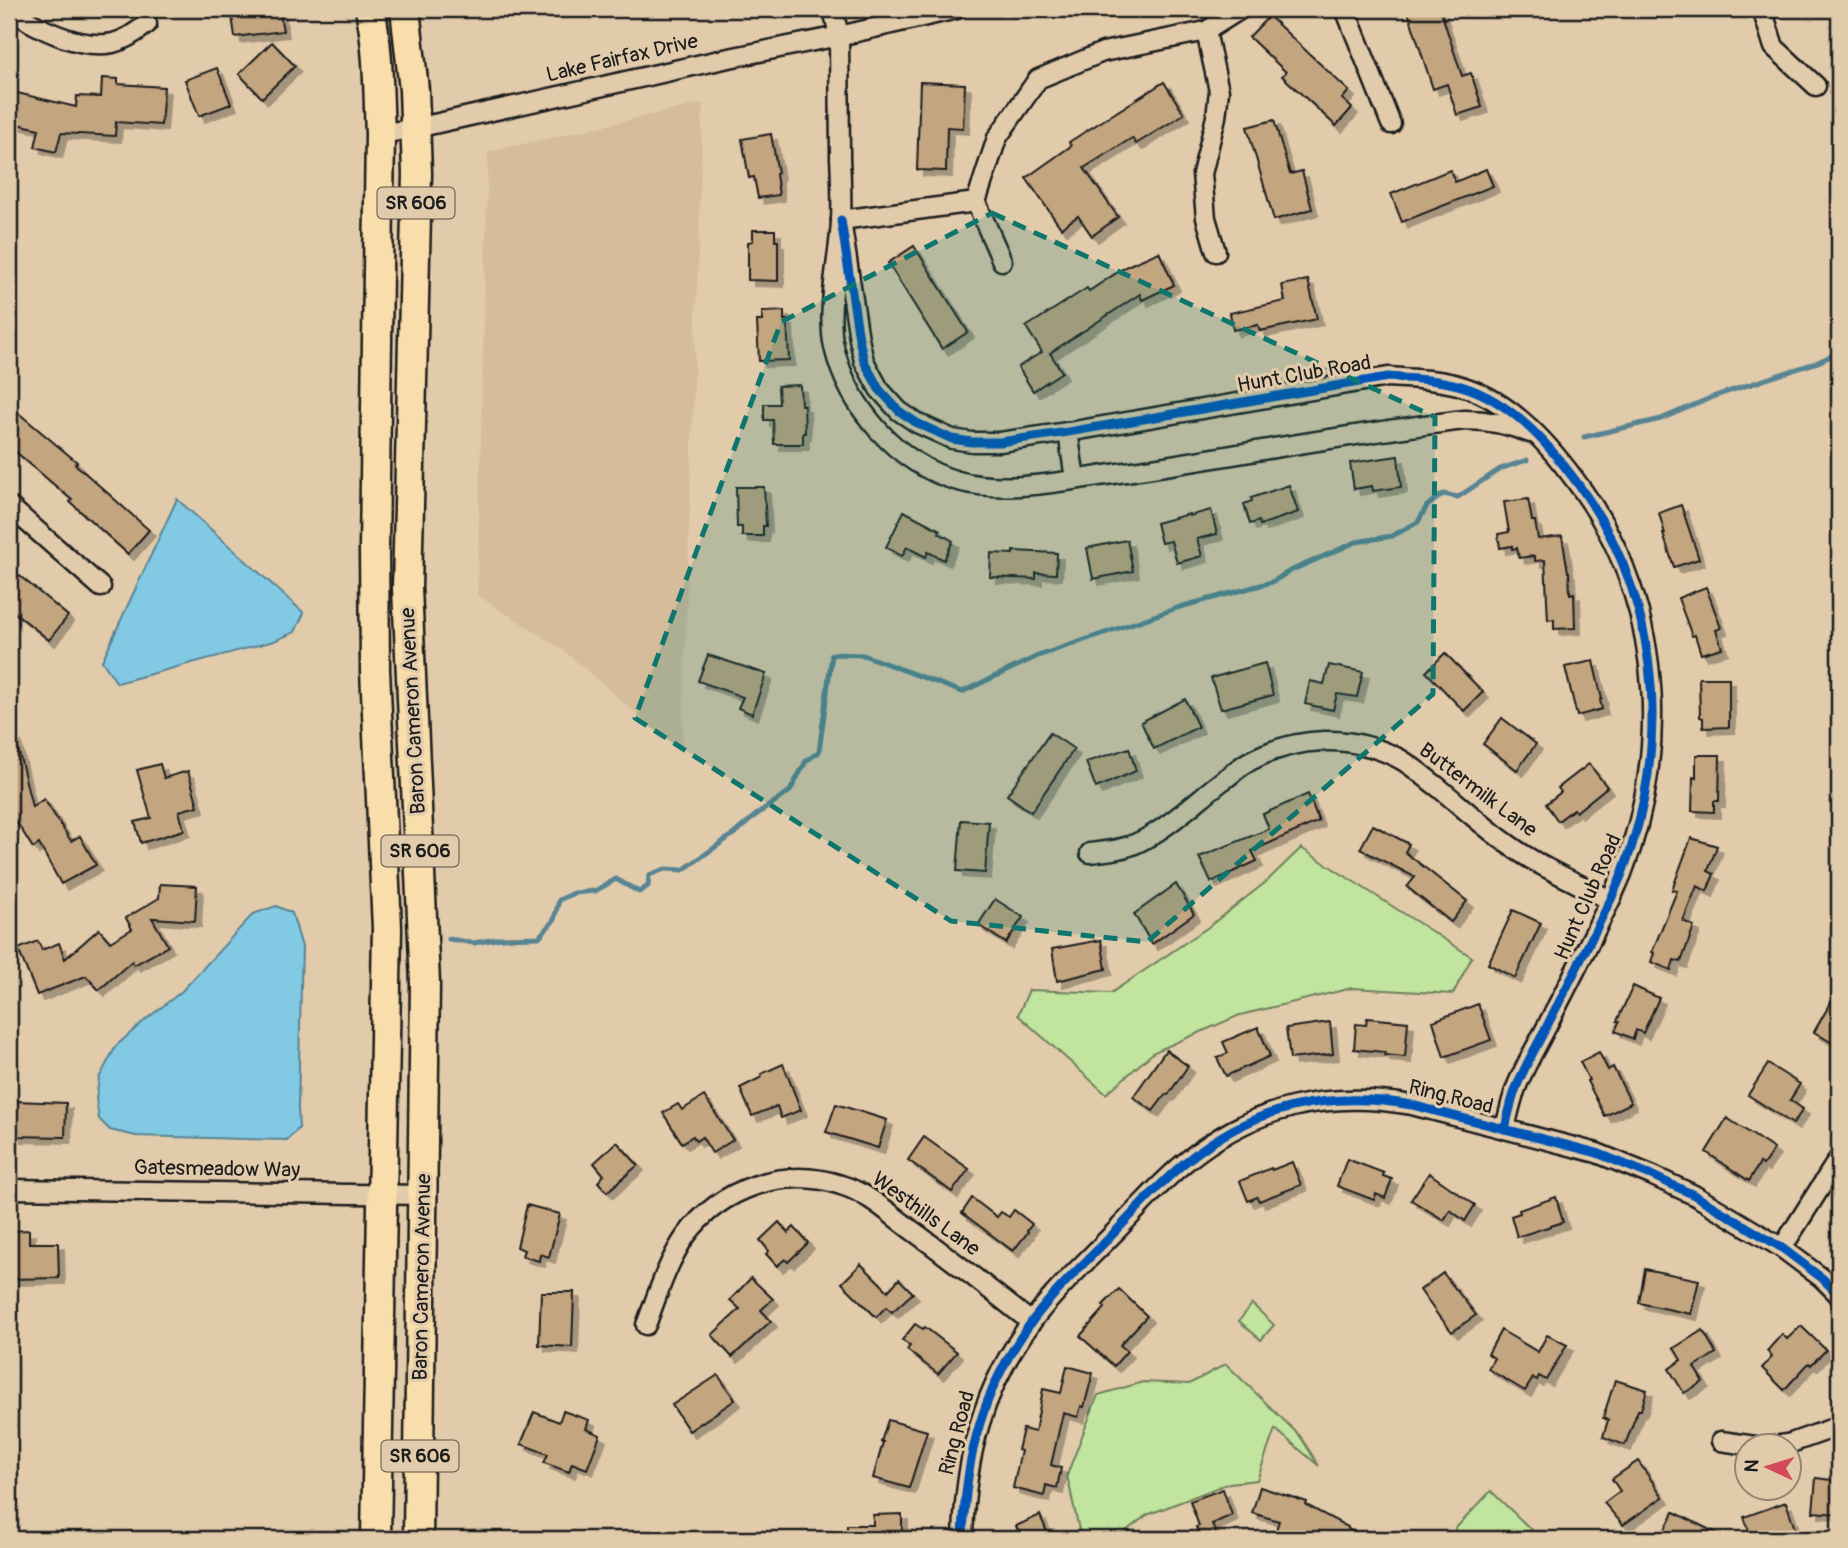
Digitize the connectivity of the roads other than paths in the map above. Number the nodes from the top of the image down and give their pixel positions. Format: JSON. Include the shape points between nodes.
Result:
{"nodes":[{"id":1,"x":10,"y":9,"type":"edge"},
{"id":2,"x":370,"y":9,"type":"edge"},
{"id":3,"x":405,"y":9,"type":"edge"},
{"id":4,"x":832,"y":9,"type":"edge"},
{"id":5,"x":957,"y":9,"type":"edge"},
{"id":6,"x":1241,"y":9,"type":"edge"},
{"id":7,"x":1345,"y":9,"type":"edge"},
{"id":8,"x":1762,"y":9,"type":"edge"},
{"id":9,"x":147,"y":24,"type":"dead end"},
{"id":10,"x":1206,"y":31,"type":"junction"},
{"id":11,"x":839,"y":36,"type":"junction"},
{"id":12,"x":1816,"y":86,"type":"dead end"},
{"id":13,"x":1391,"y":124,"type":"dead end"},
{"id":14,"x":416,"y":128,"type":"junction"},
{"id":15,"x":380,"y":134,"type":"junction"},
{"id":16,"x":976,"y":202,"type":"junction"},
{"id":17,"x":841,"y":220,"type":"junction"},
{"id":18,"x":1216,"y":252,"type":"dead end"},
{"id":19,"x":1002,"y":261,"type":"dead end"},
{"id":20,"x":1068,"y":432,"type":"junction"},
{"id":21,"x":1534,"y":435,"type":"junction"},
{"id":22,"x":1075,"y":479,"type":"junction"},
{"id":23,"x":9,"y":506,"type":"edge"},
{"id":24,"x":101,"y":587,"type":"dead end"},
{"id":25,"x":1090,"y":853,"type":"dead end"},
{"id":26,"x":1610,"y":900,"type":"junction"},
{"id":27,"x":1505,"y":1129,"type":"junction"},
{"id":28,"x":1839,"y":1158,"type":"edge"},
{"id":29,"x":9,"y":1189,"type":"edge"},
{"id":30,"x":383,"y":1194,"type":"junction"},
{"id":31,"x":424,"y":1195,"type":"junction"},
{"id":32,"x":1782,"y":1248,"type":"junction"},
{"id":33,"x":1839,"y":1295,"type":"edge"},
{"id":34,"x":1031,"y":1322,"type":"junction"},
{"id":35,"x":646,"y":1325,"type":"dead end"},
{"id":36,"x":1839,"y":1426,"type":"edge"},
{"id":37,"x":1802,"y":1439,"type":"edge"},
{"id":38,"x":1721,"y":1441,"type":"dead end"},
{"id":39,"x":1732,"y":1443,"type":"edge"},
{"id":40,"x":376,"y":1539,"type":"edge"},
{"id":41,"x":418,"y":1539,"type":"edge"},
{"id":42,"x":963,"y":1539,"type":"edge"}],
"edges":[{"from":1,"to":9,"type":"street","via":[[44,29],[95,45],[114,43]]},
{"from":2,"to":15,"type":"main road","name":"Baron Cameron Avenue","number":"SR 606"},
{"from":3,"to":14,"type":"main road","name":"Baron Cameron Avenue","number":"SR 606"},
{"from":4,"to":11,"type":"street","name":"Hunt Club Road"},
{"from":5,"to":11,"type":"street","name":"Lake Fairfax Drive"},
{"from":6,"to":10,"type":"street"},
{"from":7,"to":13,"type":"street"},
{"from":8,"to":12,"type":"street","via":[[1774,47]]},
{"from":10,"to":16,"type":"street","via":[[1103,52],[1038,79],[998,138]]},
{"from":10,"to":18,"type":"street","via":[[1219,91],[1202,174],[1206,218]]},
{"from":11,"to":14,"type":"street","name":"Lake Fairfax Drive"},
{"from":11,"to":17,"type":"street","name":"Hunt Club Road"},
{"from":14,"to":15,"type":"street","name":"Lake Fairfax Drive"},
{"from":14,"to":31,"type":"main road","name":"Baron Cameron Avenue","number":"SR 606","via":[[407,588],[425,984]]},
{"from":15,"to":30,"type":"main road","name":"Baron Cameron Avenue","number":"SR 606","via":[[374,548],[387,928]]},
{"from":16,"to":17,"type":"street"},
{"from":16,"to":19,"type":"street"},
{"from":17,"to":20,"type":"street","name":"Hunt Club Road","via":[[864,361],[899,411],[934,432],[972,442]]},
{"from":17,"to":22,"type":"street","name":"Hunt Club Road","via":[[833,345],[853,396],[873,424],[919,463],[958,481],[1001,486]]},
{"from":20,"to":21,"type":"street","name":"Hunt Club Road","via":[[1388,377],[1462,386],[1493,399]]},
{"from":20,"to":22,"type":"street"},
{"from":21,"to":22,"type":"street","name":"Hunt Club Road","via":[[1502,423],[1465,420]]},
{"from":21,"to":26,"type":"street","name":"Hunt Club Road","via":[[1571,475],[1612,541],[1632,589],[1650,670],[1653,724],[1646,796],[1634,842]]},
{"from":23,"to":24,"type":"street"},
{"from":25,"to":26,"type":"street","name":"Buttermilk Lane","via":[[1116,850],[1156,832],[1244,764],[1269,752],[1295,743],[1350,742],[1401,760],[1508,845]]},
{"from":26,"to":27,"type":"street","name":"Hunt Club Road","via":[[1516,1088]]},
{"from":27,"to":32,"type":"street","name":"Ring Road","via":[[1597,1153],[1651,1175]]},
{"from":27,"to":34,"type":"street","name":"Ring Road","via":[[1387,1100],[1349,1098],[1302,1104],[1245,1123],[1215,1140],[1163,1183]]},
{"from":28,"to":32,"type":"street"},
{"from":29,"to":30,"type":"street","name":"Gatesmeadow Way"},
{"from":30,"to":31,"type":"street","name":"Gatesmeadow Way"},
{"from":30,"to":40,"type":"main road","name":"Baron Cameron Avenue","number":"SR 606"},
{"from":31,"to":41,"type":"main road","name":"Baron Cameron Avenue","number":"SR 606"},
{"from":32,"to":33,"type":"street","name":"Ring Road"},
{"from":34,"to":35,"type":"street","name":"Westhills Lane","via":[[865,1195],[817,1179],[790,1178],[741,1190],[700,1219],[672,1260]]},
{"from":34,"to":42,"type":"street","name":"Ring Road","via":[[1009,1355],[979,1424],[969,1465]]},
{"from":36,"to":37,"type":"street"},
{"from":38,"to":39,"type":"street"}]}
